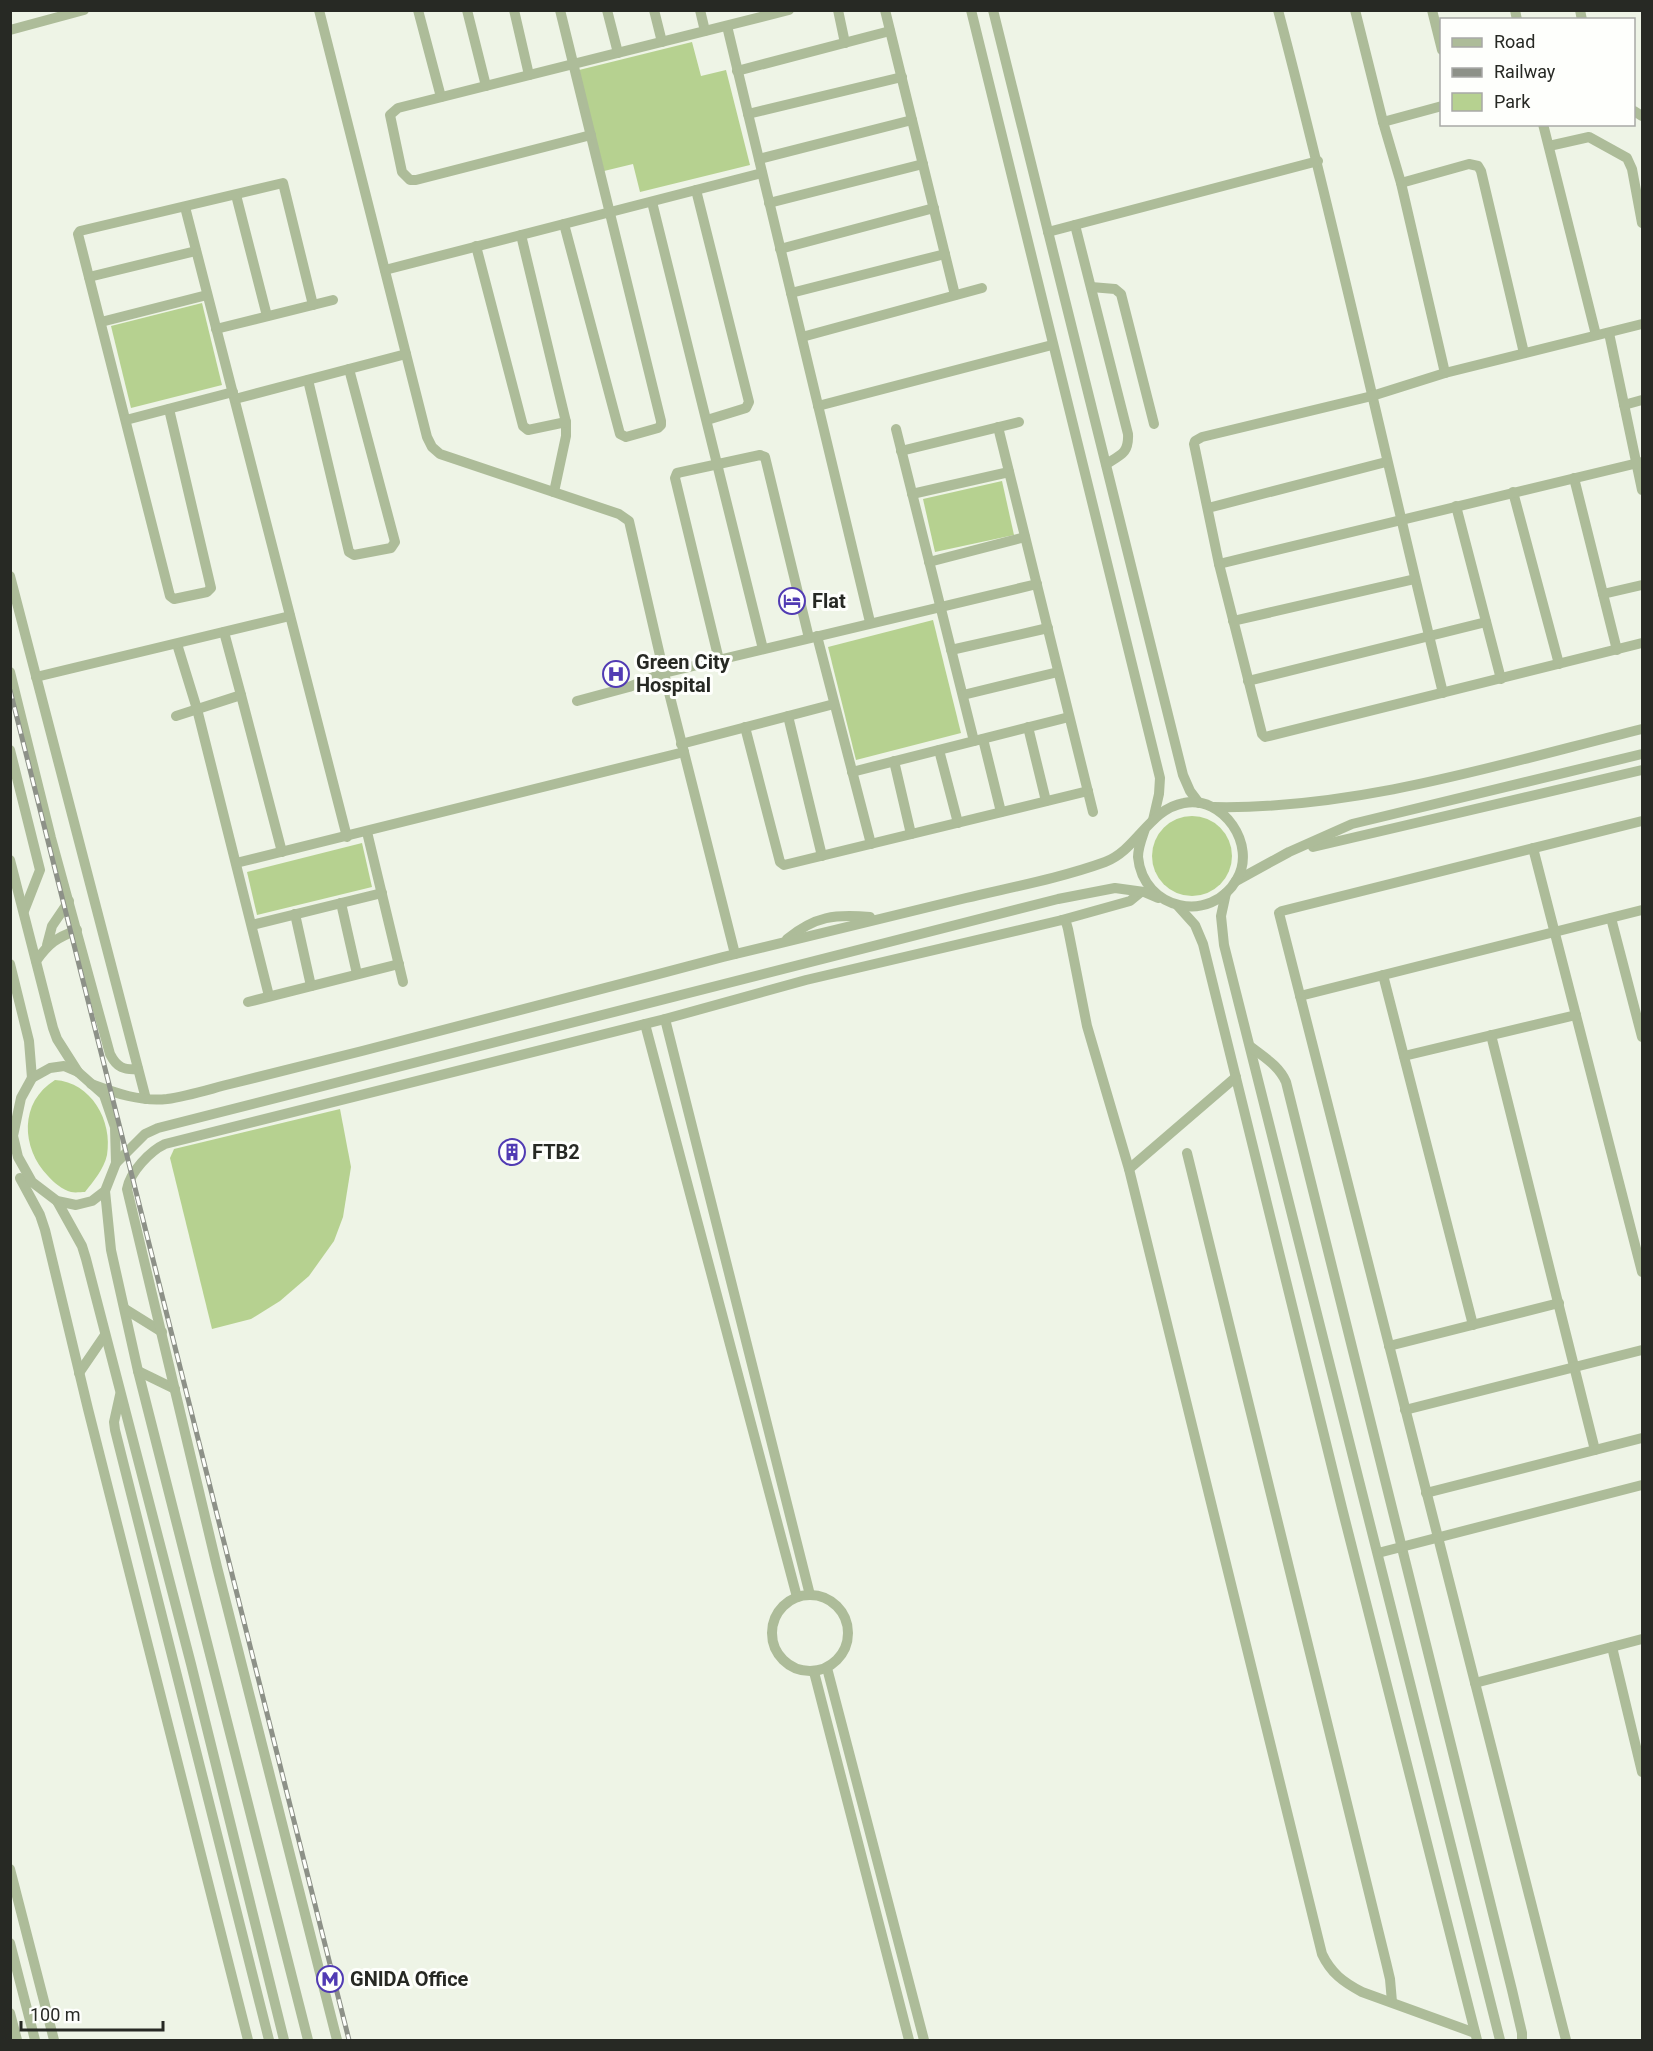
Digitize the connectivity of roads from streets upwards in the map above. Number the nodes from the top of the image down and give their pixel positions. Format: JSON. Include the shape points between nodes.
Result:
{"nodes":[{"id":1,"x":84,"y":10,"type":"edge"},
{"id":2,"x":319,"y":10,"type":"edge"},
{"id":3,"x":417,"y":10,"type":"edge"},
{"id":4,"x":467,"y":10,"type":"edge"},
{"id":5,"x":514,"y":10,"type":"edge"},
{"id":6,"x":560,"y":10,"type":"edge"},
{"id":7,"x":607,"y":10,"type":"edge"},
{"id":8,"x":654,"y":10,"type":"edge"},
{"id":9,"x":700,"y":10,"type":"edge"},
{"id":10,"x":789,"y":10,"type":"edge"},
{"id":11,"x":838,"y":10,"type":"edge"},
{"id":12,"x":885,"y":10,"type":"edge"},
{"id":13,"x":971,"y":10,"type":"edge"},
{"id":14,"x":993,"y":10,"type":"edge"},
{"id":15,"x":1278,"y":10,"type":"edge"},
{"id":16,"x":1355,"y":10,"type":"edge"},
{"id":17,"x":1432,"y":10,"type":"edge"},
{"id":18,"x":749,"y":15,"type":"edge"},
{"id":19,"x":726,"y":26,"type":"junction"},
{"id":20,"x":10,"y":30,"type":"edge"},
{"id":21,"x":705,"y":31,"type":"junction"},
{"id":22,"x":890,"y":31,"type":"junction"},
{"id":23,"x":662,"y":42,"type":"junction"},
{"id":24,"x":1440,"y":42,"type":"edge"},
{"id":25,"x":845,"y":43,"type":"junction"},
{"id":26,"x":618,"y":53,"type":"junction"},
{"id":27,"x":574,"y":64,"type":"junction"},
{"id":28,"x":737,"y":71,"type":"junction"},
{"id":29,"x":529,"y":75,"type":"junction"},
{"id":30,"x":902,"y":77,"type":"junction"},
{"id":31,"x":486,"y":86,"type":"junction"},
{"id":32,"x":441,"y":97,"type":"junction"},
{"id":33,"x":1440,"y":107,"type":"edge"},
{"id":34,"x":748,"y":114,"type":"junction"},
{"id":35,"x":912,"y":120,"type":"junction"},
{"id":36,"x":1383,"y":122,"type":"junction"},
{"id":37,"x":1544,"y":126,"type":"edge"},
{"id":38,"x":591,"y":135,"type":"junction"},
{"id":39,"x":1549,"y":146,"type":"junction"},
{"id":40,"x":759,"y":159,"type":"junction"},
{"id":41,"x":1318,"y":161,"type":"junction"},
{"id":42,"x":923,"y":164,"type":"junction"},
{"id":43,"x":762,"y":173,"type":"junction"},
{"id":44,"x":1401,"y":183,"type":"junction"},
{"id":45,"x":696,"y":190,"type":"junction"},
{"id":46,"x":236,"y":195,"type":"junction"},
{"id":47,"x":1640,"y":198,"type":"edge"},
{"id":48,"x":652,"y":202,"type":"junction"},
{"id":49,"x":769,"y":203,"type":"junction"},
{"id":50,"x":185,"y":207,"type":"junction"},
{"id":51,"x":934,"y":208,"type":"junction"},
{"id":52,"x":609,"y":213,"type":"junction"},
{"id":53,"x":1642,"y":222,"type":"edge"},
{"id":54,"x":564,"y":224,"type":"junction"},
{"id":55,"x":1075,"y":225,"type":"junction"},
{"id":56,"x":1048,"y":232,"type":"junction"},
{"id":57,"x":521,"y":235,"type":"junction"},
{"id":58,"x":476,"y":246,"type":"junction"},
{"id":59,"x":780,"y":249,"type":"junction"},
{"id":60,"x":196,"y":250,"type":"junction"},
{"id":61,"x":945,"y":254,"type":"junction"},
{"id":62,"x":385,"y":270,"type":"junction"},
{"id":63,"x":89,"y":277,"type":"junction"},
{"id":64,"x":1091,"y":287,"type":"junction"},
{"id":65,"x":982,"y":288,"type":"dead end"},
{"id":66,"x":791,"y":293,"type":"junction"},
{"id":67,"x":207,"y":295,"type":"junction"},
{"id":68,"x":955,"y":295,"type":"junction"},
{"id":69,"x":333,"y":300,"type":"dead end"},
{"id":70,"x":313,"y":305,"type":"junction"},
{"id":71,"x":267,"y":316,"type":"junction"},
{"id":72,"x":101,"y":322,"type":"junction"},
{"id":73,"x":1642,"y":324,"type":"edge"},
{"id":74,"x":216,"y":329,"type":"junction"},
{"id":75,"x":1609,"y":333,"type":"junction"},
{"id":76,"x":1596,"y":335,"type":"junction"},
{"id":77,"x":802,"y":337,"type":"junction"},
{"id":78,"x":1052,"y":345,"type":"junction"},
{"id":79,"x":1524,"y":353,"type":"junction"},
{"id":80,"x":406,"y":354,"type":"junction"},
{"id":81,"x":349,"y":369,"type":"junction"},
{"id":82,"x":1445,"y":373,"type":"junction"},
{"id":83,"x":308,"y":380,"type":"junction"},
{"id":84,"x":234,"y":396,"type":"junction"},
{"id":85,"x":1372,"y":396,"type":"junction"},
{"id":86,"x":1642,"y":400,"type":"edge"},
{"id":87,"x":1624,"y":405,"type":"junction"},
{"id":88,"x":818,"y":406,"type":"junction"},
{"id":89,"x":169,"y":409,"type":"junction"},
{"id":90,"x":126,"y":420,"type":"junction"},
{"id":91,"x":707,"y":420,"type":"junction"},
{"id":92,"x":566,"y":422,"type":"junction"},
{"id":93,"x":1019,"y":422,"type":"dead end"},
{"id":94,"x":1154,"y":424,"type":"dead end"},
{"id":95,"x":998,"y":427,"type":"junction"},
{"id":96,"x":896,"y":429,"type":"dead end"},
{"id":97,"x":901,"y":452,"type":"junction"},
{"id":98,"x":1386,"y":462,"type":"junction"},
{"id":99,"x":1639,"y":462,"type":"edge"},
{"id":100,"x":1106,"y":464,"type":"junction"},
{"id":101,"x":718,"y":465,"type":"junction"},
{"id":102,"x":1009,"y":472,"type":"junction"},
{"id":103,"x":1574,"y":478,"type":"junction"},
{"id":104,"x":1642,"y":490,"type":"edge"},
{"id":105,"x":554,"y":492,"type":"junction"},
{"id":106,"x":1513,"y":492,"type":"junction"},
{"id":107,"x":912,"y":494,"type":"junction"},
{"id":108,"x":1456,"y":506,"type":"junction"},
{"id":109,"x":1208,"y":508,"type":"junction"},
{"id":110,"x":1400,"y":519,"type":"junction"},
{"id":111,"x":1025,"y":537,"type":"junction"},
{"id":112,"x":929,"y":562,"type":"junction"},
{"id":113,"x":1219,"y":564,"type":"junction"},
{"id":114,"x":10,"y":576,"type":"edge"},
{"id":115,"x":1415,"y":579,"type":"junction"},
{"id":116,"x":1036,"y":584,"type":"junction"},
{"id":117,"x":1642,"y":585,"type":"edge"},
{"id":118,"x":1603,"y":594,"type":"junction"},
{"id":119,"x":940,"y":606,"type":"junction"},
{"id":120,"x":290,"y":616,"type":"junction"},
{"id":121,"x":1233,"y":621,"type":"junction"},
{"id":122,"x":870,"y":622,"type":"junction"},
{"id":123,"x":1486,"y":622,"type":"junction"},
{"id":124,"x":1048,"y":628,"type":"junction"},
{"id":125,"x":224,"y":632,"type":"junction"},
{"id":126,"x":813,"y":637,"type":"junction"},
{"id":127,"x":1429,"y":637,"type":"junction"},
{"id":128,"x":1642,"y":643,"type":"edge"},
{"id":129,"x":177,"y":644,"type":"junction"},
{"id":130,"x":763,"y":649,"type":"junction"},
{"id":131,"x":1617,"y":650,"type":"junction"},
{"id":132,"x":951,"y":651,"type":"junction"},
{"id":133,"x":718,"y":660,"type":"junction"},
{"id":134,"x":1559,"y":664,"type":"junction"},
{"id":135,"x":10,"y":672,"type":"edge"},
{"id":136,"x":1058,"y":672,"type":"junction"},
{"id":137,"x":664,"y":673,"type":"junction"},
{"id":138,"x":36,"y":677,"type":"junction"},
{"id":139,"x":1501,"y":679,"type":"junction"},
{"id":140,"x":1248,"y":681,"type":"junction"},
{"id":141,"x":1443,"y":693,"type":"junction"},
{"id":142,"x":241,"y":695,"type":"junction"},
{"id":143,"x":963,"y":695,"type":"junction"},
{"id":144,"x":577,"y":701,"type":"dead end"},
{"id":145,"x":834,"y":704,"type":"junction"},
{"id":146,"x":197,"y":709,"type":"junction"},
{"id":147,"x":176,"y":716,"type":"dead end"},
{"id":148,"x":788,"y":716,"type":"junction"},
{"id":149,"x":1070,"y":717,"type":"junction"},
{"id":150,"x":745,"y":727,"type":"junction"},
{"id":151,"x":1028,"y":727,"type":"junction"},
{"id":152,"x":1642,"y":729,"type":"edge"},
{"id":153,"x":978,"y":740,"type":"junction"},
{"id":154,"x":682,"y":748,"type":"junction"},
{"id":155,"x":10,"y":750,"type":"edge"},
{"id":156,"x":939,"y":750,"type":"junction"},
{"id":157,"x":1642,"y":754,"type":"edge"},
{"id":158,"x":894,"y":761,"type":"junction"},
{"id":159,"x":1642,"y":770,"type":"edge"},
{"id":160,"x":852,"y":772,"type":"junction"},
{"id":161,"x":1088,"y":791,"type":"junction"},
{"id":162,"x":1046,"y":801,"type":"junction"},
{"id":163,"x":1199,"y":802,"type":"junction"},
{"id":164,"x":1214,"y":807,"type":"junction"},
{"id":165,"x":1000,"y":812,"type":"junction"},
{"id":166,"x":1093,"y":812,"type":"dead end"},
{"id":167,"x":1153,"y":820,"type":"junction"},
{"id":168,"x":1642,"y":822,"type":"edge"},
{"id":169,"x":958,"y":823,"type":"junction"},
{"id":170,"x":1145,"y":829,"type":"junction"},
{"id":171,"x":367,"y":832,"type":"junction"},
{"id":172,"x":911,"y":834,"type":"junction"},
{"id":173,"x":347,"y":837,"type":"junction"},
{"id":174,"x":872,"y":844,"type":"junction"},
{"id":175,"x":1533,"y":849,"type":"junction"},
{"id":176,"x":282,"y":852,"type":"junction"},
{"id":177,"x":1289,"y":852,"type":"junction"},
{"id":178,"x":822,"y":856,"type":"junction"},
{"id":179,"x":10,"y":860,"type":"edge"},
{"id":180,"x":236,"y":863,"type":"junction"},
{"id":181,"x":1236,"y":881,"type":"junction"},
{"id":182,"x":1141,"y":892,"type":"junction"},
{"id":183,"x":382,"y":893,"type":"junction"},
{"id":184,"x":1226,"y":893,"type":"junction"},
{"id":185,"x":1164,"y":900,"type":"junction"},
{"id":186,"x":69,"y":901,"type":"junction"},
{"id":187,"x":341,"y":903,"type":"junction"},
{"id":188,"x":1177,"y":905,"type":"junction"},
{"id":189,"x":1642,"y":910,"type":"edge"},
{"id":190,"x":24,"y":911,"type":"junction"},
{"id":191,"x":295,"y":915,"type":"junction"},
{"id":192,"x":1611,"y":918,"type":"junction"},
{"id":193,"x":1062,"y":920,"type":"junction"},
{"id":194,"x":252,"y":925,"type":"junction"},
{"id":195,"x":76,"y":930,"type":"junction"},
{"id":196,"x":1555,"y":932,"type":"junction"},
{"id":197,"x":47,"y":945,"type":"junction"},
{"id":198,"x":735,"y":954,"type":"junction"},
{"id":199,"x":36,"y":961,"type":"junction"},
{"id":200,"x":10,"y":963,"type":"edge"},
{"id":201,"x":399,"y":964,"type":"junction"},
{"id":202,"x":357,"y":974,"type":"junction"},
{"id":203,"x":1383,"y":975,"type":"junction"},
{"id":204,"x":403,"y":982,"type":"dead end"},
{"id":205,"x":311,"y":986,"type":"junction"},
{"id":206,"x":270,"y":996,"type":"junction"},
{"id":207,"x":1300,"y":996,"type":"junction"},
{"id":208,"x":249,"y":1002,"type":"dead end"},
{"id":209,"x":1576,"y":1015,"type":"junction"},
{"id":210,"x":664,"y":1019,"type":"junction"},
{"id":211,"x":645,"y":1024,"type":"junction"},
{"id":212,"x":1491,"y":1035,"type":"junction"},
{"id":213,"x":1642,"y":1037,"type":"edge"},
{"id":214,"x":1251,"y":1047,"type":"junction"},
{"id":215,"x":1404,"y":1056,"type":"junction"},
{"id":216,"x":422,"y":1059,"type":"junction"},
{"id":217,"x":138,"y":1069,"type":"junction"},
{"id":218,"x":78,"y":1072,"type":"junction"},
{"id":219,"x":428,"y":1077,"type":"junction"},
{"id":220,"x":1236,"y":1077,"type":"junction"},
{"id":221,"x":32,"y":1078,"type":"junction"},
{"id":222,"x":91,"y":1084,"type":"junction"},
{"id":223,"x":21,"y":1098,"type":"junction"},
{"id":224,"x":146,"y":1098,"type":"junction"},
{"id":225,"x":10,"y":1112,"type":"edge"},
{"id":226,"x":1187,"y":1153,"type":"dead end"},
{"id":227,"x":116,"y":1162,"type":"junction"},
{"id":228,"x":1129,"y":1169,"type":"junction"},
{"id":229,"x":15,"y":1177,"type":"edge"},
{"id":230,"x":32,"y":1182,"type":"junction"},
{"id":231,"x":105,"y":1191,"type":"junction"},
{"id":232,"x":57,"y":1201,"type":"junction"},
{"id":233,"x":1642,"y":1272,"type":"edge"},
{"id":234,"x":1559,"y":1303,"type":"junction"},
{"id":235,"x":125,"y":1309,"type":"junction"},
{"id":236,"x":1473,"y":1325,"type":"junction"},
{"id":237,"x":162,"y":1332,"type":"junction"},
{"id":238,"x":105,"y":1335,"type":"junction"},
{"id":239,"x":1389,"y":1346,"type":"junction"},
{"id":240,"x":1642,"y":1350,"type":"edge"},
{"id":241,"x":1575,"y":1367,"type":"junction"},
{"id":242,"x":138,"y":1371,"type":"junction"},
{"id":243,"x":80,"y":1373,"type":"junction"},
{"id":244,"x":175,"y":1389,"type":"junction"},
{"id":245,"x":120,"y":1392,"type":"junction"},
{"id":246,"x":1405,"y":1410,"type":"junction"},
{"id":247,"x":1642,"y":1438,"type":"edge"},
{"id":248,"x":1596,"y":1450,"type":"junction"},
{"id":249,"x":1642,"y":1485,"type":"edge"},
{"id":250,"x":1426,"y":1493,"type":"junction"},
{"id":251,"x":1438,"y":1538,"type":"junction"},
{"id":252,"x":1402,"y":1547,"type":"junction"},
{"id":253,"x":1378,"y":1553,"type":"junction"},
{"id":254,"x":810,"y":1595,"type":"junction"},
{"id":255,"x":797,"y":1597,"type":"junction"},
{"id":256,"x":1642,"y":1640,"type":"edge"},
{"id":257,"x":1612,"y":1647,"type":"junction"},
{"id":258,"x":827,"y":1668,"type":"junction"},
{"id":259,"x":814,"y":1672,"type":"junction"},
{"id":260,"x":1475,"y":1683,"type":"junction"},
{"id":261,"x":1639,"y":1740,"type":"edge"},
{"id":262,"x":1642,"y":1772,"type":"edge"},
{"id":263,"x":10,"y":1869,"type":"edge"},
{"id":264,"x":10,"y":1942,"type":"edge"},
{"id":265,"x":1392,"y":2002,"type":"junction"},
{"id":266,"x":10,"y":2013,"type":"edge"},
{"id":267,"x":1476,"y":2037,"type":"edge"},
{"id":268,"x":18,"y":2040,"type":"edge"},
{"id":269,"x":35,"y":2040,"type":"edge"},
{"id":270,"x":54,"y":2040,"type":"edge"},
{"id":271,"x":248,"y":2040,"type":"edge"},
{"id":272,"x":269,"y":2040,"type":"edge"},
{"id":273,"x":284,"y":2040,"type":"edge"},
{"id":274,"x":308,"y":2040,"type":"edge"},
{"id":275,"x":337,"y":2040,"type":"edge"},
{"id":276,"x":909,"y":2040,"type":"edge"},
{"id":277,"x":924,"y":2040,"type":"edge"},
{"id":278,"x":1500,"y":2040,"type":"edge"},
{"id":279,"x":1522,"y":2040,"type":"edge"},
{"id":280,"x":1566,"y":2040,"type":"edge"}],
"edges":[{"from":1,"to":20,"type":"street"},
{"from":2,"to":62,"type":"street"},
{"from":3,"to":32,"type":"street"},
{"from":4,"to":31,"type":"street"},
{"from":5,"to":29,"type":"street"},
{"from":6,"to":27,"type":"street"},
{"from":7,"to":26,"type":"street"},
{"from":8,"to":23,"type":"street"},
{"from":9,"to":21,"type":"street"},
{"from":10,"to":18,"type":"street"},
{"from":11,"to":25,"type":"street"},
{"from":12,"to":22,"type":"street"},
{"from":13,"to":78,"type":"street"},
{"from":14,"to":56,"type":"street"},
{"from":15,"to":41,"type":"street"},
{"from":16,"to":36,"type":"street"},
{"from":17,"to":24,"type":"street"},
{"from":18,"to":19,"type":"street"},
{"from":19,"to":21,"type":"street"},
{"from":19,"to":28,"type":"street"},
{"from":21,"to":23,"type":"street"},
{"from":22,"to":25,"type":"street"},
{"from":22,"to":30,"type":"street"},
{"from":23,"to":26,"type":"street"},
{"from":25,"to":28,"type":"street"},
{"from":26,"to":27,"type":"street"},
{"from":27,"to":29,"type":"street"},
{"from":27,"to":38,"type":"street"},
{"from":28,"to":34,"type":"street"},
{"from":29,"to":31,"type":"street"},
{"from":30,"to":34,"type":"street"},
{"from":30,"to":35,"type":"street"},
{"from":31,"to":32,"type":"street"},
{"from":32,"to":38,"type":"street","via":[[398,108],[390,115],[402,172],[411,180]]},
{"from":33,"to":36,"type":"street"},
{"from":34,"to":40,"type":"street"},
{"from":35,"to":40,"type":"street"},
{"from":35,"to":42,"type":"street"},
{"from":36,"to":44,"type":"street"},
{"from":37,"to":39,"type":"street"},
{"from":38,"to":52,"type":"street"},
{"from":39,"to":47,"type":"street","via":[[1589,137],[1624,155]]},
{"from":39,"to":76,"type":"street"},
{"from":40,"to":43,"type":"street"},
{"from":41,"to":55,"type":"street"},
{"from":41,"to":85,"type":"street"},
{"from":42,"to":49,"type":"street"},
{"from":42,"to":51,"type":"street"},
{"from":43,"to":45,"type":"street"},
{"from":43,"to":49,"type":"street"},
{"from":44,"to":79,"type":"street","via":[[1470,164],[1478,166]]},
{"from":44,"to":82,"type":"street"},
{"from":45,"to":48,"type":"street"},
{"from":45,"to":91,"type":"street","via":[[749,402],[746,408]]},
{"from":46,"to":50,"type":"street"},
{"from":46,"to":70,"type":"street","via":[[284,184]]},
{"from":46,"to":71,"type":"street"},
{"from":47,"to":53,"type":"street"},
{"from":48,"to":52,"type":"street"},
{"from":48,"to":91,"type":"street"},
{"from":49,"to":59,"type":"street"},
{"from":50,"to":60,"type":"street"},
{"from":50,"to":63,"type":"street","via":[[80,231]]},
{"from":51,"to":59,"type":"street"},
{"from":51,"to":61,"type":"street"},
{"from":52,"to":54,"type":"street"},
{"from":52,"to":54,"type":"street","via":[[661,425],[626,437],[620,434]]},
{"from":54,"to":57,"type":"street"},
{"from":55,"to":56,"type":"street"},
{"from":55,"to":64,"type":"street"},
{"from":56,"to":100,"type":"street"},
{"from":57,"to":58,"type":"street"},
{"from":57,"to":92,"type":"street"},
{"from":58,"to":62,"type":"street"},
{"from":58,"to":92,"type":"street","via":[[523,426],[528,429]]},
{"from":59,"to":66,"type":"street"},
{"from":60,"to":63,"type":"street"},
{"from":60,"to":67,"type":"street"},
{"from":61,"to":66,"type":"street"},
{"from":61,"to":68,"type":"street"},
{"from":62,"to":80,"type":"street"},
{"from":63,"to":72,"type":"street"},
{"from":64,"to":94,"type":"street","via":[[1115,289],[1120,294]]},
{"from":64,"to":100,"type":"street","via":[[1128,434],[1125,452]]},
{"from":65,"to":68,"type":"street"},
{"from":66,"to":77,"type":"street"},
{"from":67,"to":72,"type":"street"},
{"from":67,"to":74,"type":"street"},
{"from":68,"to":77,"type":"street"},
{"from":69,"to":70,"type":"street"},
{"from":70,"to":71,"type":"street"},
{"from":71,"to":74,"type":"street"},
{"from":72,"to":90,"type":"street"},
{"from":73,"to":75,"type":"street"},
{"from":74,"to":84,"type":"street"},
{"from":75,"to":76,"type":"street"},
{"from":75,"to":87,"type":"street"},
{"from":76,"to":79,"type":"street"},
{"from":77,"to":88,"type":"street"},
{"from":78,"to":88,"type":"street"},
{"from":78,"to":167,"type":"street","via":[[1160,778]]},
{"from":79,"to":82,"type":"street"},
{"from":80,"to":81,"type":"street"},
{"from":80,"to":105,"type":"street","via":[[432,447],[440,454]]},
{"from":81,"to":83,"type":"street"},
{"from":81,"to":83,"type":"street","via":[[394,543],[391,548],[354,555],[350,552]]},
{"from":82,"to":85,"type":"street"},
{"from":83,"to":84,"type":"street"},
{"from":84,"to":89,"type":"street"},
{"from":84,"to":120,"type":"street"},
{"from":85,"to":98,"type":"street"},
{"from":85,"to":109,"type":"street","via":[[1198,439],[1195,451]]},
{"from":86,"to":87,"type":"street"},
{"from":87,"to":99,"type":"street"},
{"from":88,"to":122,"type":"street"},
{"from":89,"to":90,"type":"street"},
{"from":89,"to":90,"type":"street","via":[[211,584],[207,592],[171,598]]},
{"from":91,"to":101,"type":"street"},
{"from":92,"to":105,"type":"street"},
{"from":93,"to":95,"type":"street"},
{"from":95,"to":97,"type":"street"},
{"from":95,"to":102,"type":"street"},
{"from":96,"to":97,"type":"street"},
{"from":97,"to":107,"type":"street"},
{"from":98,"to":109,"type":"street"},
{"from":98,"to":110,"type":"street"},
{"from":99,"to":103,"type":"street"},
{"from":99,"to":104,"type":"street"},
{"from":100,"to":163,"type":"street","via":[[1183,776]]},
{"from":101,"to":126,"type":"street","via":[[760,454],[765,457]]},
{"from":101,"to":130,"type":"street"},
{"from":101,"to":133,"type":"street","via":[[677,473],[675,478]]},
{"from":102,"to":107,"type":"street"},
{"from":102,"to":111,"type":"street"},
{"from":103,"to":106,"type":"street"},
{"from":103,"to":118,"type":"street"},
{"from":105,"to":137,"type":"street","via":[[629,521]]},
{"from":106,"to":108,"type":"street"},
{"from":106,"to":134,"type":"street"},
{"from":107,"to":112,"type":"street"},
{"from":108,"to":110,"type":"street"},
{"from":108,"to":123,"type":"street"},
{"from":109,"to":113,"type":"street"},
{"from":110,"to":113,"type":"street"},
{"from":110,"to":115,"type":"street"},
{"from":111,"to":112,"type":"street"},
{"from":111,"to":116,"type":"street"},
{"from":112,"to":119,"type":"street"},
{"from":113,"to":121,"type":"street"},
{"from":114,"to":138,"type":"street"},
{"from":115,"to":121,"type":"street"},
{"from":115,"to":127,"type":"street"},
{"from":116,"to":119,"type":"street"},
{"from":116,"to":124,"type":"street"},
{"from":117,"to":118,"type":"street"},
{"from":118,"to":131,"type":"street"},
{"from":119,"to":122,"type":"street"},
{"from":119,"to":132,"type":"street"},
{"from":120,"to":125,"type":"street"},
{"from":120,"to":173,"type":"street"},
{"from":121,"to":140,"type":"street"},
{"from":122,"to":126,"type":"street"},
{"from":123,"to":127,"type":"street"},
{"from":123,"to":139,"type":"street"},
{"from":124,"to":132,"type":"street"},
{"from":124,"to":136,"type":"street"},
{"from":125,"to":129,"type":"street"},
{"from":125,"to":142,"type":"street"},
{"from":126,"to":130,"type":"street"},
{"from":126,"to":145,"type":"street"},
{"from":127,"to":140,"type":"street"},
{"from":127,"to":141,"type":"street"},
{"from":128,"to":131,"type":"street"},
{"from":129,"to":138,"type":"street"},
{"from":129,"to":146,"type":"street"},
{"from":130,"to":133,"type":"street"},
{"from":131,"to":134,"type":"street"},
{"from":132,"to":143,"type":"street"},
{"from":133,"to":137,"type":"street"},
{"from":134,"to":139,"type":"street"},
{"from":135,"to":186,"type":"street"},
{"from":136,"to":143,"type":"street"},
{"from":136,"to":149,"type":"street"},
{"from":137,"to":144,"type":"street"},
{"from":137,"to":154,"type":"street"},
{"from":138,"to":217,"type":"street"},
{"from":139,"to":141,"type":"street"},
{"from":140,"to":141,"type":"street","via":[[1265,737]]},
{"from":142,"to":146,"type":"street"},
{"from":142,"to":176,"type":"street"},
{"from":143,"to":153,"type":"street"},
{"from":145,"to":148,"type":"street"},
{"from":145,"to":160,"type":"street"},
{"from":146,"to":147,"type":"street"},
{"from":146,"to":180,"type":"street"},
{"from":148,"to":150,"type":"street"},
{"from":148,"to":178,"type":"street"},
{"from":149,"to":151,"type":"street"},
{"from":149,"to":161,"type":"street"},
{"from":150,"to":154,"type":"street"},
{"from":150,"to":178,"type":"street","via":[[781,864]]},
{"from":151,"to":153,"type":"street"},
{"from":151,"to":162,"type":"street"},
{"from":152,"to":164,"type":"street","via":[[1418,784],[1351,796],[1244,808]]},
{"from":153,"to":156,"type":"street"},
{"from":153,"to":165,"type":"street"},
{"from":154,"to":171,"type":"street"},
{"from":154,"to":198,"type":"street"},
{"from":155,"to":190,"type":"street","via":[[40,870]]},
{"from":156,"to":158,"type":"street"},
{"from":156,"to":169,"type":"street"},
{"from":157,"to":177,"type":"street","via":[[1352,824]]},
{"from":158,"to":160,"type":"street"},
{"from":158,"to":172,"type":"street"},
{"from":159,"to":177,"type":"street"},
{"from":160,"to":174,"type":"street"},
{"from":161,"to":162,"type":"street"},
{"from":161,"to":166,"type":"street"},
{"from":162,"to":165,"type":"street"},
{"from":163,"to":164,"type":"street"},
{"from":163,"to":167,"type":"street","via":[[1185,802],[1162,811]]},
{"from":164,"to":181,"type":"street","via":[[1237,829],[1243,847]]},
{"from":165,"to":169,"type":"street"},
{"from":167,"to":170,"type":"street"},
{"from":168,"to":175,"type":"street"},
{"from":169,"to":172,"type":"street"},
{"from":170,"to":185,"type":"street","via":[[1138,857],[1145,880]]},
{"from":170,"to":198,"type":"street","via":[[1109,861]]},
{"from":171,"to":173,"type":"street"},
{"from":171,"to":183,"type":"street"},
{"from":172,"to":174,"type":"street"},
{"from":173,"to":176,"type":"street"},
{"from":174,"to":178,"type":"street"},
{"from":175,"to":196,"type":"street"},
{"from":175,"to":207,"type":"street","via":[[1282,910],[1279,914]]},
{"from":176,"to":180,"type":"street"},
{"from":177,"to":181,"type":"street"},
{"from":179,"to":190,"type":"street"},
{"from":180,"to":194,"type":"street"},
{"from":181,"to":184,"type":"street"},
{"from":182,"to":185,"type":"street"},
{"from":182,"to":193,"type":"street","via":[[1130,901]]},
{"from":182,"to":216,"type":"street","via":[[1115,888],[1058,899]]},
{"from":183,"to":187,"type":"street"},
{"from":183,"to":201,"type":"street"},
{"from":184,"to":188,"type":"street","via":[[1204,906]]},
{"from":184,"to":214,"type":"street","via":[[1221,916],[1224,945]]},
{"from":185,"to":188,"type":"street"},
{"from":186,"to":195,"type":"street"},
{"from":186,"to":197,"type":"street","via":[[52,926]]},
{"from":187,"to":191,"type":"street"},
{"from":187,"to":202,"type":"street"},
{"from":188,"to":220,"type":"street","via":[[1195,926],[1203,944]]},
{"from":189,"to":192,"type":"street"},
{"from":190,"to":199,"type":"street"},
{"from":191,"to":194,"type":"street"},
{"from":191,"to":205,"type":"street"},
{"from":192,"to":196,"type":"street"},
{"from":192,"to":213,"type":"street"},
{"from":193,"to":210,"type":"street","via":[[806,980]]},
{"from":193,"to":228,"type":"street","via":[[1068,928],[1087,1026]]},
{"from":194,"to":206,"type":"street"},
{"from":195,"to":197,"type":"street"},
{"from":195,"to":217,"type":"street","via":[[110,1054],[118,1067]]},
{"from":196,"to":203,"type":"street"},
{"from":196,"to":209,"type":"street"},
{"from":197,"to":199,"type":"street"},
{"from":198,"to":224,"type":"street","via":[[295,1068],[166,1099]]},
{"from":199,"to":218,"type":"street","via":[[57,1039]]},
{"from":200,"to":221,"type":"street","via":[[29,1041]]},
{"from":201,"to":202,"type":"street"},
{"from":201,"to":204,"type":"street"},
{"from":202,"to":205,"type":"street"},
{"from":203,"to":207,"type":"street"},
{"from":203,"to":215,"type":"street"},
{"from":205,"to":206,"type":"street"},
{"from":206,"to":208,"type":"street"},
{"from":207,"to":239,"type":"street"},
{"from":209,"to":212,"type":"street"},
{"from":209,"to":233,"type":"street"},
{"from":210,"to":211,"type":"street"},
{"from":210,"to":254,"type":"street"},
{"from":211,"to":219,"type":"street"},
{"from":211,"to":255,"type":"street"},
{"from":212,"to":215,"type":"street"},
{"from":212,"to":234,"type":"street"},
{"from":214,"to":252,"type":"street","via":[[1281,1072],[1286,1082]]},
{"from":214,"to":253,"type":"street"},
{"from":215,"to":236,"type":"street"},
{"from":216,"to":219,"type":"street"},
{"from":216,"to":227,"type":"street","via":[[164,1126],[145,1134]]},
{"from":217,"to":224,"type":"street"},
{"from":218,"to":221,"type":"street","via":[[64,1066],[50,1068]]},
{"from":218,"to":222,"type":"street"},
{"from":219,"to":237,"type":"street","via":[[154,1150],[127,1186]]},
{"from":220,"to":228,"type":"street"},
{"from":220,"to":267,"type":"street"},
{"from":221,"to":223,"type":"street"},
{"from":222,"to":224,"type":"street","via":[[116,1094]]},
{"from":222,"to":227,"type":"street","via":[[104,1095],[116,1127]]},
{"from":223,"to":225,"type":"street"},
{"from":223,"to":230,"type":"street","via":[[13,1136]]},
{"from":226,"to":265,"type":"street","via":[[1384,1951]]},
{"from":227,"to":231,"type":"street"},
{"from":228,"to":265,"type":"street","via":[[1322,1954],[1334,1975],[1346,1984]]},
{"from":229,"to":230,"type":"street"},
{"from":229,"to":243,"type":"street","via":[[40,1215],[45,1230]]},
{"from":230,"to":232,"type":"street"},
{"from":231,"to":232,"type":"street","via":[[92,1201],[76,1205]]},
{"from":231,"to":235,"type":"street","via":[[111,1250]]},
{"from":232,"to":238,"type":"street","via":[[82,1246]]},
{"from":234,"to":236,"type":"street"},
{"from":234,"to":241,"type":"street"},
{"from":235,"to":237,"type":"street"},
{"from":235,"to":242,"type":"street"},
{"from":236,"to":239,"type":"street"},
{"from":237,"to":244,"type":"street"},
{"from":238,"to":243,"type":"street"},
{"from":238,"to":245,"type":"street"},
{"from":239,"to":246,"type":"street"},
{"from":240,"to":241,"type":"street"},
{"from":241,"to":246,"type":"street"},
{"from":241,"to":248,"type":"street"},
{"from":242,"to":244,"type":"street"},
{"from":242,"to":274,"type":"street"},
{"from":243,"to":271,"type":"street"},
{"from":244,"to":275,"type":"street"},
{"from":245,"to":272,"type":"street","via":[[115,1430]]},
{"from":245,"to":273,"type":"street"},
{"from":246,"to":250,"type":"street"},
{"from":247,"to":248,"type":"street"},
{"from":248,"to":250,"type":"street"},
{"from":249,"to":251,"type":"street"},
{"from":250,"to":251,"type":"street"},
{"from":251,"to":252,"type":"street"},
{"from":251,"to":260,"type":"street"},
{"from":252,"to":253,"type":"street"},
{"from":252,"to":279,"type":"street"},
{"from":253,"to":278,"type":"street"},
{"from":254,"to":255,"type":"street"},
{"from":254,"to":258,"type":"street","via":[[834,1603],[848,1624],[845,1650]]},
{"from":255,"to":259,"type":"street","via":[[778,1612],[773,1624],[774,1648],[790,1667]]},
{"from":256,"to":257,"type":"street"},
{"from":257,"to":260,"type":"street"},
{"from":257,"to":261,"type":"street"},
{"from":258,"to":259,"type":"street"},
{"from":258,"to":277,"type":"street"},
{"from":259,"to":276,"type":"street"},
{"from":260,"to":280,"type":"street"},
{"from":261,"to":262,"type":"street"},
{"from":263,"to":270,"type":"street"},
{"from":264,"to":269,"type":"street"},
{"from":265,"to":267,"type":"street"},
{"from":266,"to":268,"type":"street"}]}
